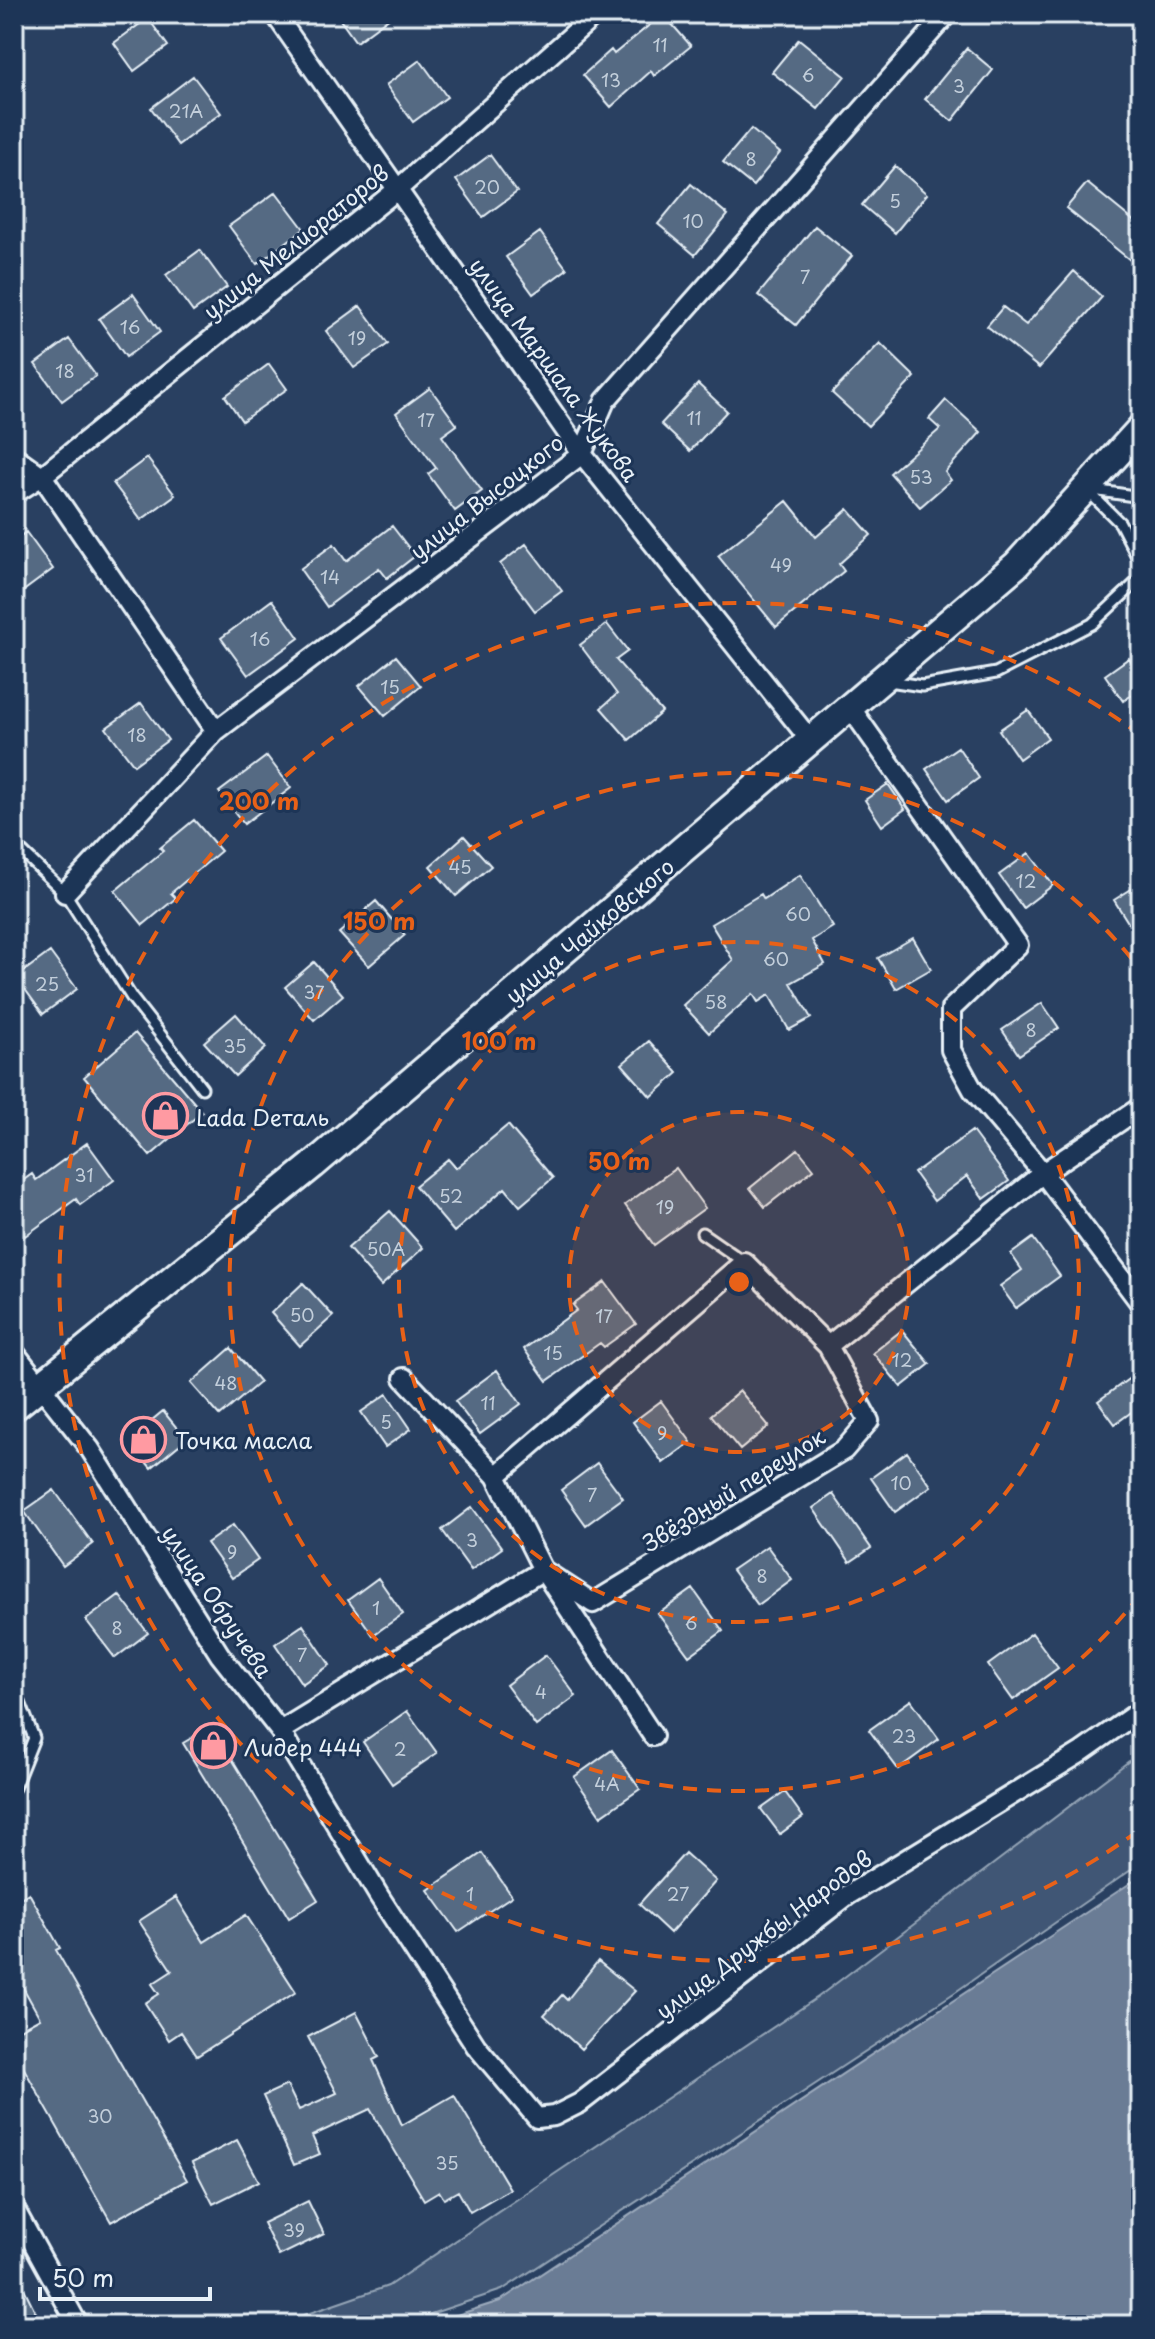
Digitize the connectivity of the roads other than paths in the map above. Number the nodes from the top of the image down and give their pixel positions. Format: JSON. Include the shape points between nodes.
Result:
{"nodes":[{"id":1,"x":275,"y":14,"type":"edge"},
{"id":2,"x":596,"y":14,"type":"edge"},
{"id":3,"x":947,"y":14,"type":"edge"},
{"id":4,"x":398,"y":189,"type":"junction"},
{"id":5,"x":1141,"y":428,"type":"edge"},
{"id":6,"x":582,"y":454,"type":"junction"},
{"id":7,"x":14,"y":456,"type":"edge"},
{"id":8,"x":42,"y":476,"type":"junction"},
{"id":9,"x":1086,"y":489,"type":"junction"},
{"id":10,"x":14,"y":494,"type":"edge"},
{"id":11,"x":1141,"y":497,"type":"edge"},
{"id":12,"x":1141,"y":564,"type":"edge"},
{"id":13,"x":1141,"y":578,"type":"edge"},
{"id":14,"x":882,"y":680,"type":"junction"},
{"id":15,"x":850,"y":707,"type":"junction"},
{"id":16,"x":216,"y":731,"type":"junction"},
{"id":17,"x":811,"y":741,"type":"junction"},
{"id":18,"x":14,"y":844,"type":"edge"},
{"id":19,"x":65,"y":893,"type":"junction"},
{"id":20,"x":202,"y":1088,"type":"dead end"},
{"id":21,"x":1141,"y":1107,"type":"edge"},
{"id":22,"x":1043,"y":1173,"type":"junction"},
{"id":23,"x":702,"y":1233,"type":"dead end"},
{"id":24,"x":744,"y":1262,"type":"junction"},
{"id":25,"x":1141,"y":1304,"type":"edge"},
{"id":26,"x":828,"y":1346,"type":"junction"},
{"id":27,"x":14,"y":1352,"type":"edge"},
{"id":28,"x":404,"y":1378,"type":"dead end"},
{"id":29,"x":39,"y":1387,"type":"junction"},
{"id":30,"x":14,"y":1407,"type":"edge"},
{"id":31,"x":496,"y":1476,"type":"junction"},
{"id":32,"x":543,"y":1570,"type":"junction"},
{"id":33,"x":14,"y":1687,"type":"edge"},
{"id":34,"x":1141,"y":1710,"type":"edge"},
{"id":35,"x":280,"y":1731,"type":"junction"},
{"id":36,"x":653,"y":1736,"type":"dead end"},
{"id":37,"x":14,"y":1788,"type":"edge"},
{"id":38,"x":537,"y":2118,"type":"joint"},
{"id":39,"x":14,"y":2208,"type":"edge"},
{"id":40,"x":76,"y":2321,"type":"dead end"}],
"edges":[{"from":1,"to":4,"type":"street","name":"улица Маршала Жукова"},
{"from":2,"to":4,"type":"street","name":"улица Мелиораторов"},
{"from":3,"to":6,"type":"street","name":"улица Высоцкого","via":[[605,401]]},
{"from":4,"to":6,"type":"street","name":"улица Маршала Жукова"},
{"from":4,"to":8,"type":"street","name":"улица Мелиораторов"},
{"from":5,"to":9,"type":"main road","name":"улица Чайковского"},
{"from":6,"to":16,"type":"street","name":"улица Высоцкого"},
{"from":6,"to":17,"type":"street","name":"улица Маршала Жукова"},
{"from":7,"to":8,"type":"street"},
{"from":8,"to":10,"type":"street","name":"улица Мелиораторов"},
{"from":8,"to":16,"type":"street"},
{"from":9,"to":11,"type":"lane"},
{"from":9,"to":12,"type":"lane","via":[[1120,523]]},
{"from":9,"to":14,"type":"main road","name":"улица Чайковского","via":[[1016,565]]},
{"from":13,"to":14,"type":"lane","via":[[1092,624],[996,673],[922,686]]},
{"from":14,"to":15,"type":"main road","name":"улица Чайковского"},
{"from":15,"to":17,"type":"main road","name":"улица Чайковского"},
{"from":15,"to":22,"type":"street","via":[[1018,945],[951,1009],[951,1050],[973,1090]]},
{"from":16,"to":19,"type":"street","name":"улица Высоцкого"},
{"from":17,"to":29,"type":"main road","name":"улица Чайковского","via":[[325,1155]]},
{"from":18,"to":19,"type":"lane"},
{"from":19,"to":20,"type":"lane","via":[[132,998]]},
{"from":21,"to":22,"type":"street"},
{"from":22,"to":25,"type":"street"},
{"from":22,"to":26,"type":"street"},
{"from":23,"to":24,"type":"lane"},
{"from":24,"to":26,"type":"street","name":"Звёздный переулок"},
{"from":24,"to":31,"type":"street"},
{"from":26,"to":32,"type":"street","name":"Звёздный переулок","via":[[869,1421],[844,1450],[593,1603]]},
{"from":27,"to":29,"type":"street","name":"улица Обручева"},
{"from":28,"to":31,"type":"street"},
{"from":29,"to":30,"type":"main road","name":"улица Чайковского"},
{"from":29,"to":35,"type":"street","name":"улица Обручева","via":[[90,1449],[220,1655]]},
{"from":31,"to":32,"type":"street"},
{"from":32,"to":35,"type":"street"},
{"from":32,"to":36,"type":"street"},
{"from":33,"to":37,"type":"lane","via":[[34,1738]]},
{"from":34,"to":38,"type":"street","name":"улица Дружбы Народов","via":[[848,1895],[580,2103]]},
{"from":35,"to":38,"type":"street","name":"улица Обручева","via":[[476,2046]]},
{"from":39,"to":40,"type":"street"}]}
